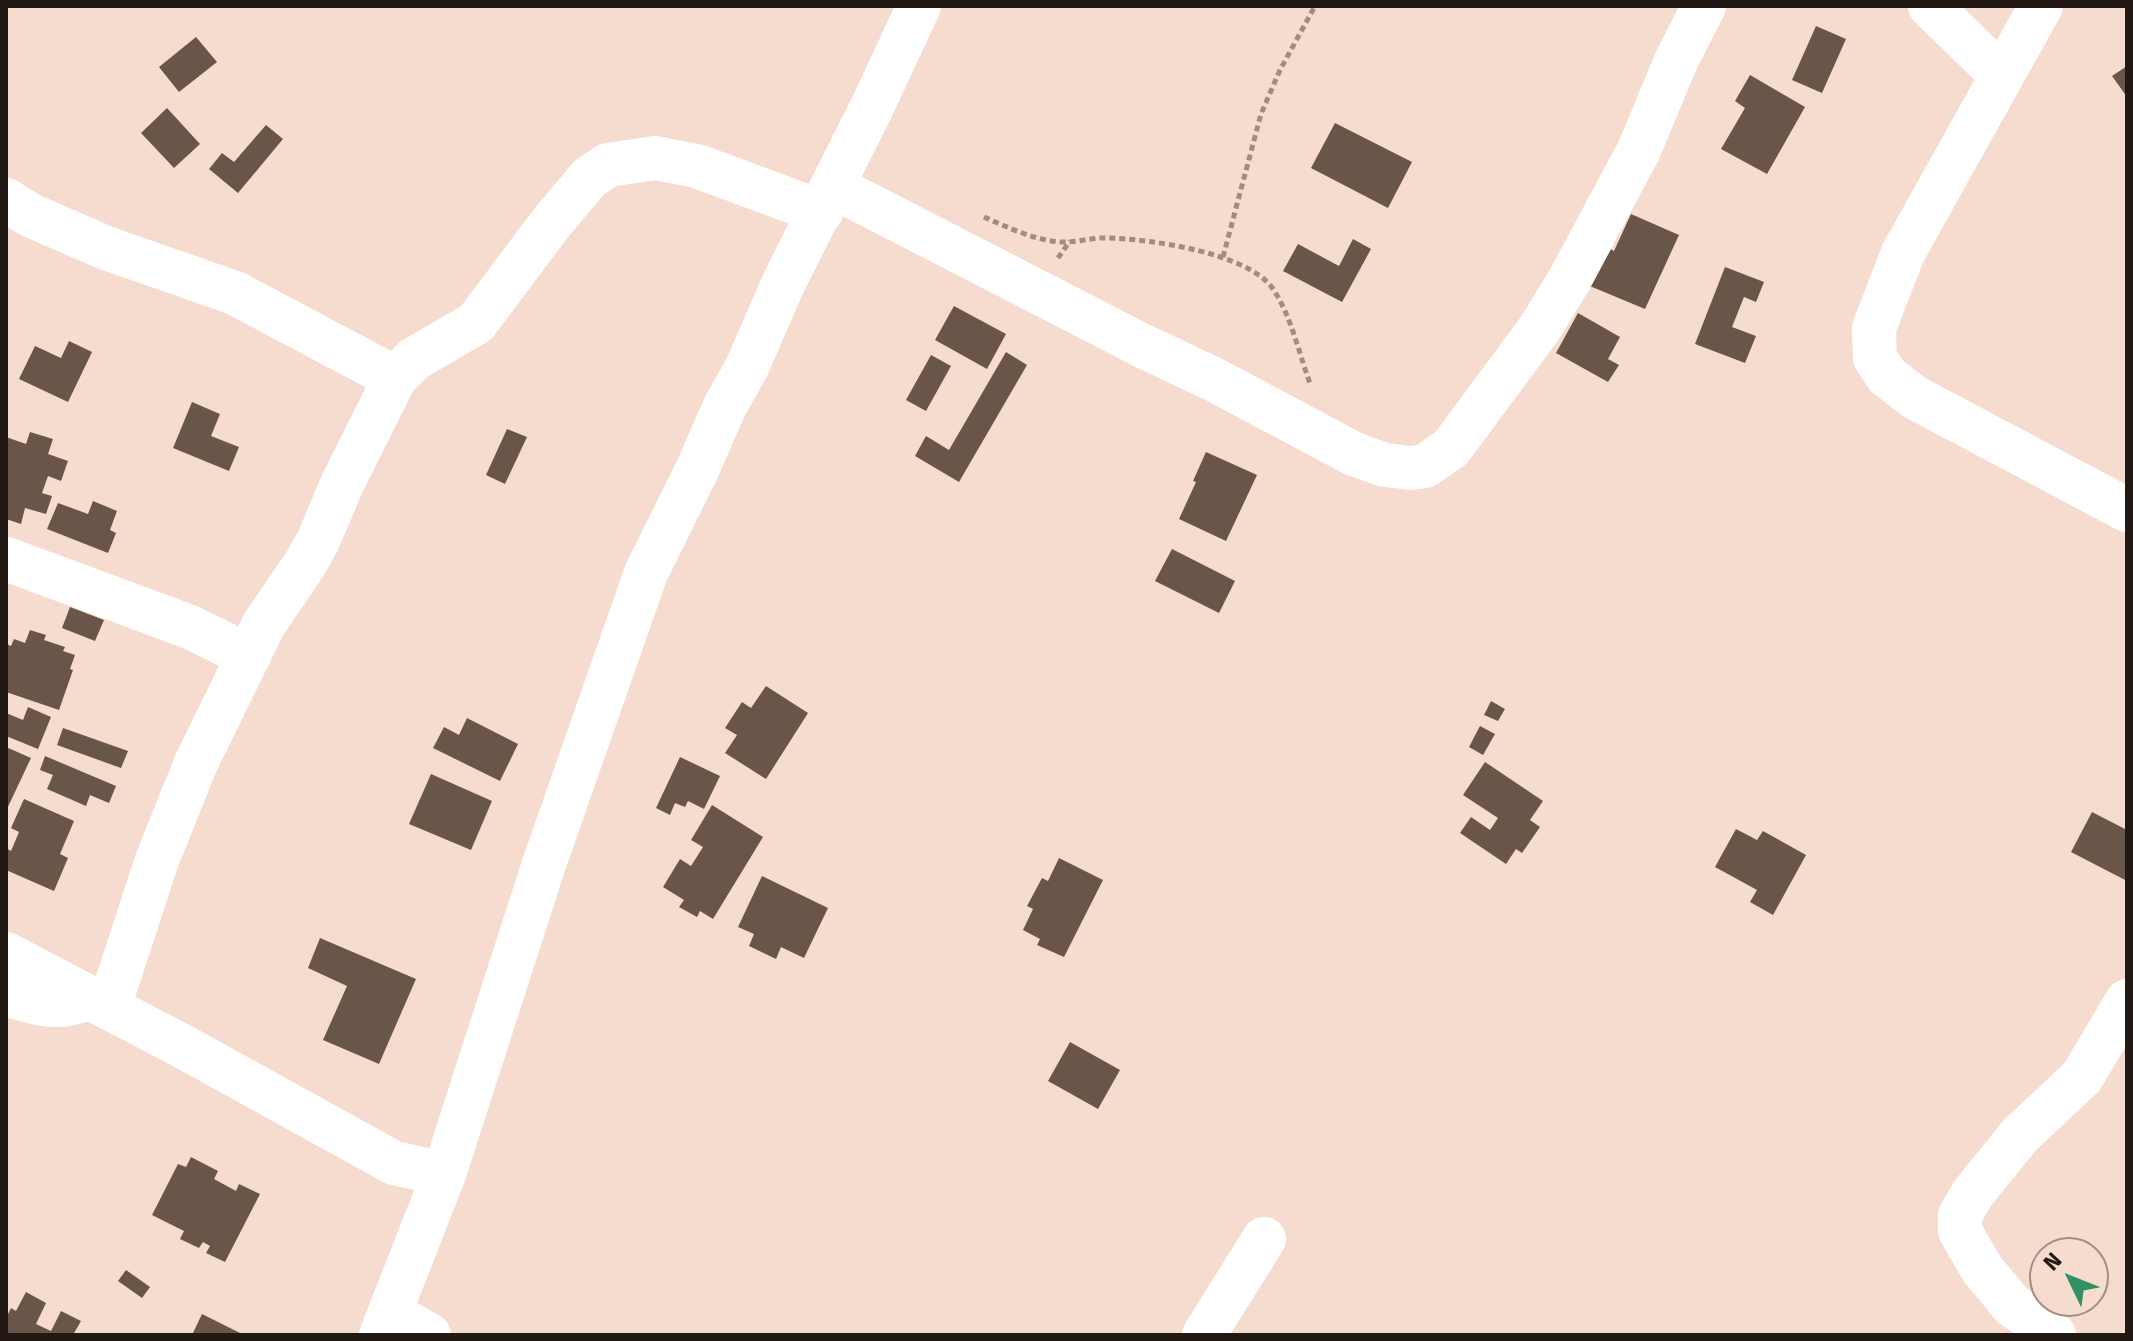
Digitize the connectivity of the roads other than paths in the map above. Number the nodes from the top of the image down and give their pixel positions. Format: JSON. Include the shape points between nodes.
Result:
{"nodes":[{"id":1,"x":919,"y":6,"type":"edge"},
{"id":2,"x":1704,"y":6,"type":"edge"},
{"id":3,"x":1930,"y":6,"type":"edge"},
{"id":4,"x":2041,"y":6,"type":"edge"},
{"id":5,"x":2002,"y":76,"type":"junction"},
{"id":6,"x":6,"y":200,"type":"edge"},
{"id":7,"x":827,"y":200,"type":"junction"},
{"id":8,"x":395,"y":378,"type":"junction"},
{"id":9,"x":2127,"y":510,"type":"edge"},
{"id":10,"x":6,"y":559,"type":"edge"},
{"id":11,"x":249,"y":656,"type":"junction"},
{"id":12,"x":6,"y":954,"type":"edge"},
{"id":13,"x":6,"y":994,"type":"edge"},
{"id":14,"x":2127,"y":1001,"type":"edge"},
{"id":15,"x":99,"y":1002,"type":"junction"},
{"id":16,"x":444,"y":1174,"type":"junction"},
{"id":17,"x":1264,"y":1239,"type":"dead end"},
{"id":18,"x":386,"y":1324,"type":"edge"},
{"id":19,"x":429,"y":1335,"type":"edge"},
{"id":20,"x":1204,"y":1335,"type":"edge"},
{"id":21,"x":2054,"y":1335,"type":"edge"}],
"edges":[{"from":1,"to":7,"type":"street"},
{"from":2,"to":7,"type":"street","via":[[1639,150],[1570,279],[1451,448],[1425,466],[1385,465],[1333,443],[1215,380]]},
{"from":3,"to":5,"type":"street"},
{"from":4,"to":5,"type":"street"},
{"from":5,"to":9,"type":"street","via":[[1903,253],[1874,328],[1875,358],[1887,376],[1914,397]]},
{"from":6,"to":8,"type":"street","via":[[106,248],[235,293]]},
{"from":7,"to":8,"type":"street","via":[[655,158],[608,165],[589,178],[551,223],[476,323],[414,359]]},
{"from":7,"to":16,"type":"street","via":[[646,573]]},
{"from":8,"to":11,"type":"street","via":[[318,541]]},
{"from":10,"to":11,"type":"street","via":[[190,627]]},
{"from":11,"to":15,"type":"street","via":[[185,790]]},
{"from":12,"to":15,"type":"street"},
{"from":13,"to":15,"type":"street","via":[[42,1005]]},
{"from":14,"to":21,"type":"street","via":[[2082,1077],[2020,1135],[1960,1215],[1960,1231],[1982,1269],[2012,1305]]},
{"from":15,"to":16,"type":"street","via":[[394,1163]]},
{"from":16,"to":18,"type":"street"},
{"from":17,"to":20,"type":"street"},
{"from":18,"to":19,"type":"street"}]}
